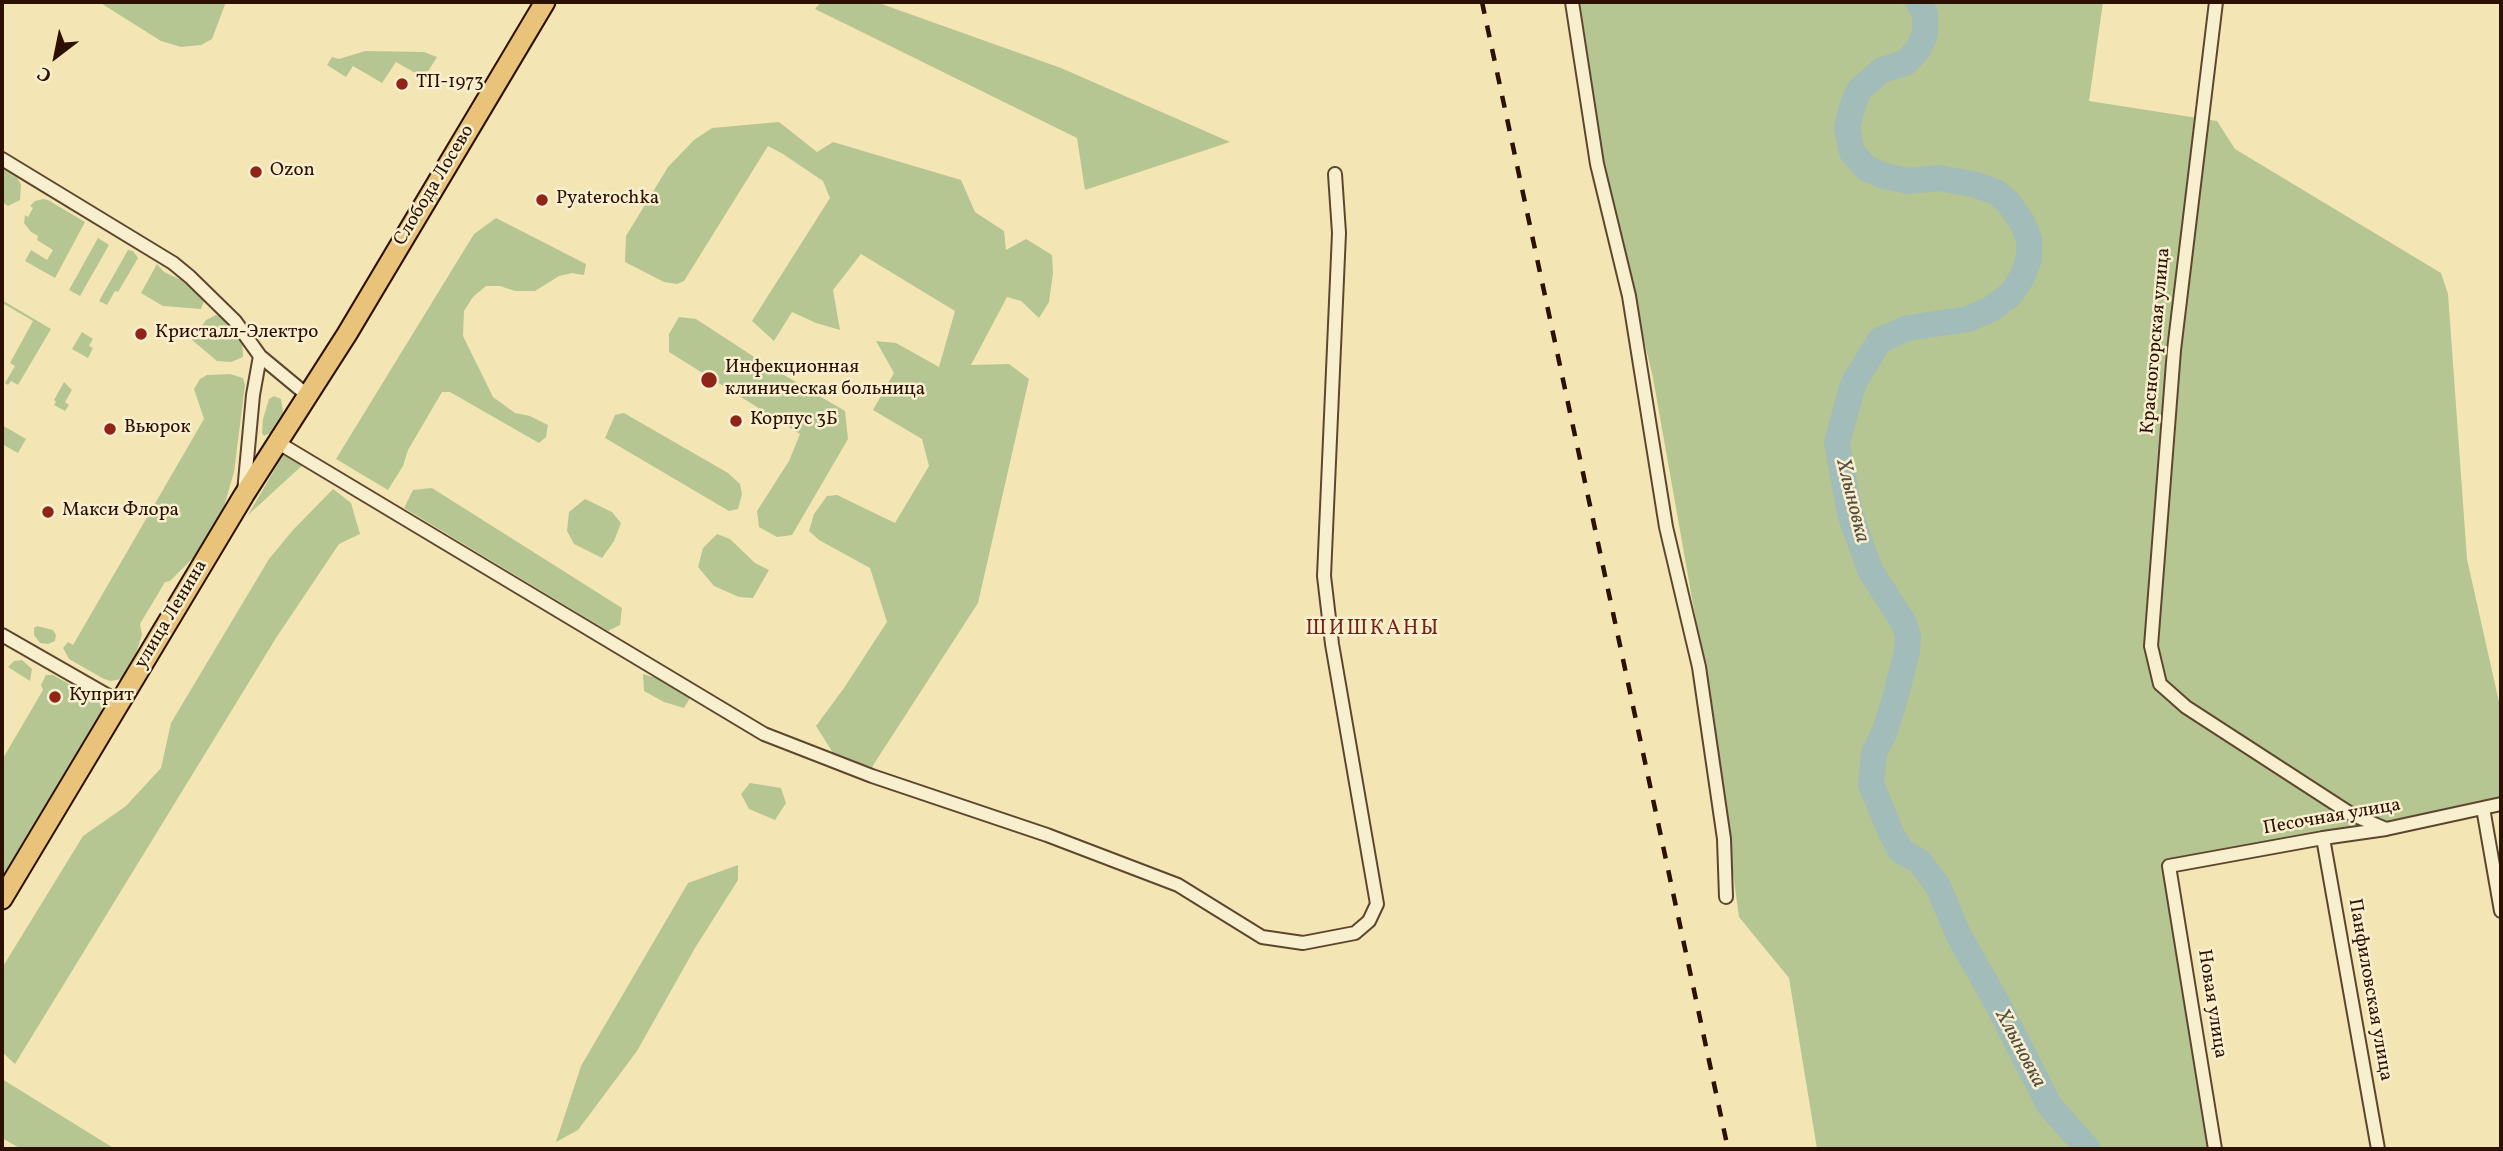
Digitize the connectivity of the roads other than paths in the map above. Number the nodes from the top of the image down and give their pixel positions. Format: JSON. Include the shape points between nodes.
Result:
{"nodes":[{"id":1,"x":545,"y":2,"type":"edge"},
{"id":2,"x":1572,"y":2,"type":"edge"},
{"id":3,"x":2216,"y":2,"type":"edge"},
{"id":4,"x":2,"y":159,"type":"edge"},
{"id":5,"x":1335,"y":174,"type":"dead end"},
{"id":6,"x":347,"y":334,"type":"joint"},
{"id":7,"x":260,"y":356,"type":"junction"},
{"id":8,"x":307,"y":395,"type":"junction"},
{"id":9,"x":277,"y":442,"type":"junction"},
{"id":10,"x":244,"y":495,"type":"junction"},
{"id":11,"x":2,"y":635,"type":"edge"},
{"id":12,"x":119,"y":702,"type":"junction"},
{"id":13,"x":2501,"y":804,"type":"edge"},
{"id":14,"x":2483,"y":808,"type":"junction"},
{"id":15,"x":2386,"y":829,"type":"junction"},
{"id":16,"x":2323,"y":838,"type":"junction"},
{"id":17,"x":2169,"y":866,"type":"joint"},
{"id":18,"x":1726,"y":897,"type":"dead end"},
{"id":19,"x":2,"y":899,"type":"edge"},
{"id":20,"x":2501,"y":911,"type":"edge"},
{"id":21,"x":2216,"y":1149,"type":"edge"},
{"id":22,"x":2378,"y":1149,"type":"edge"}],
"edges":[{"from":1,"to":6,"type":"main road","name":"Слобода Лосево"},
{"from":2,"to":18,"type":"street","via":[[1597,164],[1629,296],[1666,527],[1699,667],[1724,839]]},
{"from":3,"to":15,"type":"street","name":"Красногорская улица","via":[[2174,349],[2151,646],[2160,684],[2186,707],[2298,782]]},
{"from":4,"to":7,"type":"street","via":[[173,262],[235,321]]},
{"from":5,"to":9,"type":"street","via":[[1339,233],[1324,576],[1377,904],[1369,921],[1355,933],[1303,943],[1262,937],[1178,885],[764,734]]},
{"from":6,"to":8,"type":"main road","name":"улица Ленина"},
{"from":7,"to":8,"type":"street"},
{"from":7,"to":10,"type":"street"},
{"from":8,"to":9,"type":"main road","name":"улица Ленина"},
{"from":9,"to":10,"type":"main road","name":"улица Ленина"},
{"from":10,"to":12,"type":"main road","name":"улица Ленина"},
{"from":11,"to":12,"type":"street"},
{"from":12,"to":19,"type":"main road","name":"улица Ленина"},
{"from":13,"to":14,"type":"street","name":"Песочная улица"},
{"from":14,"to":15,"type":"street","name":"Песочная улица"},
{"from":14,"to":20,"type":"street"},
{"from":15,"to":16,"type":"street","name":"Песочная улица"},
{"from":16,"to":17,"type":"street","name":"Песочная улица"},
{"from":16,"to":22,"type":"street","name":"Панфиловская улица"},
{"from":17,"to":21,"type":"street","name":"Новая улица"}]}
